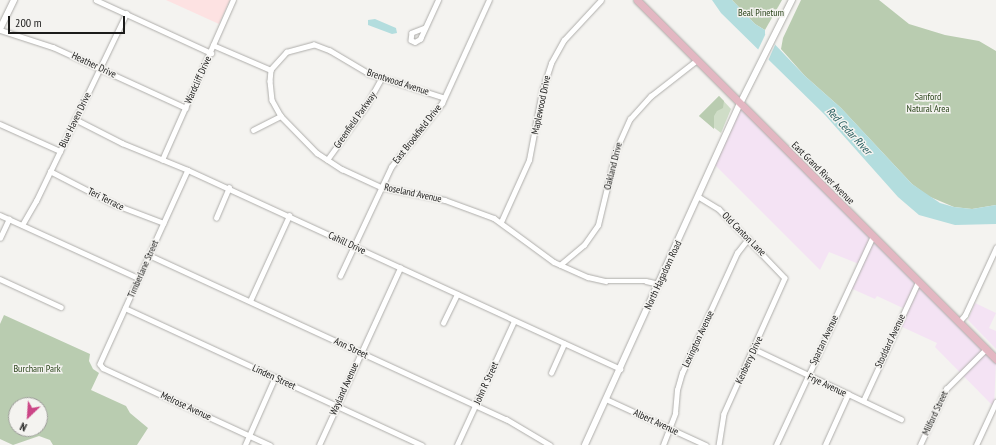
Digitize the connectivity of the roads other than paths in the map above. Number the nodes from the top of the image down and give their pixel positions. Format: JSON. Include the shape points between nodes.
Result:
{"nodes":[{"id":1,"x":14,"y":0,"type":"edge"},
{"id":2,"x":96,"y":0,"type":"edge"},
{"id":3,"x":233,"y":0,"type":"edge"},
{"id":4,"x":438,"y":0,"type":"edge"},
{"id":5,"x":489,"y":0,"type":"edge"},
{"id":6,"x":601,"y":0,"type":"edge"},
{"id":7,"x":637,"y":0,"type":"edge"},
{"id":8,"x":791,"y":0,"type":"edge"},
{"id":9,"x":126,"y":14,"type":"junction"},
{"id":10,"x":425,"y":28,"type":"dead end"},
{"id":11,"x":0,"y":30,"type":"edge"},
{"id":12,"x":213,"y":45,"type":"junction"},
{"id":13,"x":211,"y":53,"type":"junction"},
{"id":14,"x":697,"y":60,"type":"junction"},
{"id":15,"x":100,"y":68,"type":"junction"},
{"id":16,"x":272,"y":70,"type":"junction"},
{"id":17,"x":381,"y":79,"type":"junction"},
{"id":18,"x":444,"y":98,"type":"junction"},
{"id":19,"x":740,"y":104,"type":"junction"},
{"id":20,"x":186,"y":108,"type":"junction"},
{"id":21,"x":281,"y":116,"type":"junction"},
{"id":22,"x":75,"y":119,"type":"junction"},
{"id":23,"x":0,"y":124,"type":"edge"},
{"id":24,"x":253,"y":130,"type":"dead end"},
{"id":25,"x":60,"y":152,"type":"junction"},
{"id":26,"x":162,"y":160,"type":"junction"},
{"id":27,"x":327,"y":160,"type":"junction"},
{"id":28,"x":188,"y":170,"type":"junction"},
{"id":29,"x":50,"y":171,"type":"junction"},
{"id":30,"x":381,"y":187,"type":"junction"},
{"id":31,"x":229,"y":188,"type":"junction"},
{"id":32,"x":699,"y":197,"type":"junction"},
{"id":33,"x":0,"y":215,"type":"edge"},
{"id":34,"x":289,"y":216,"type":"junction"},
{"id":35,"x":216,"y":218,"type":"dead end"},
{"id":36,"x":9,"y":219,"type":"junction"},
{"id":37,"x":501,"y":222,"type":"junction"},
{"id":38,"x":164,"y":223,"type":"junction"},
{"id":39,"x":22,"y":225,"type":"junction"},
{"id":40,"x":873,"y":236,"type":"junction"},
{"id":41,"x":0,"y":238,"type":"edge"},
{"id":42,"x":748,"y":239,"type":"junction"},
{"id":43,"x":354,"y":246,"type":"junction"},
{"id":44,"x":996,"y":248,"type":"edge"},
{"id":45,"x":149,"y":255,"type":"junction"},
{"id":46,"x":560,"y":265,"type":"junction"},
{"id":47,"x":400,"y":268,"type":"junction"},
{"id":48,"x":340,"y":276,"type":"dead end"},
{"id":49,"x":138,"y":278,"type":"junction"},
{"id":50,"x":785,"y":278,"type":"joint"},
{"id":51,"x":0,"y":279,"type":"edge"},
{"id":52,"x":918,"y":282,"type":"junction"},
{"id":53,"x":659,"y":284,"type":"junction"},
{"id":54,"x":457,"y":294,"type":"junction"},
{"id":55,"x":250,"y":301,"type":"junction"},
{"id":56,"x":61,"y":307,"type":"dead end"},
{"id":57,"x":126,"y":308,"type":"junction"},
{"id":58,"x":514,"y":321,"type":"junction"},
{"id":59,"x":959,"y":322,"type":"junction"},
{"id":60,"x":443,"y":323,"type":"dead end"},
{"id":61,"x":564,"y":344,"type":"junction"},
{"id":62,"x":754,"y":349,"type":"junction"},
{"id":63,"x":986,"y":349,"type":"junction"},
{"id":64,"x":361,"y":352,"type":"junction"},
{"id":65,"x":996,"y":359,"type":"edge"},
{"id":66,"x":103,"y":368,"type":"joint"},
{"id":67,"x":620,"y":369,"type":"junction"},
{"id":68,"x":551,"y":373,"type":"dead end"},
{"id":69,"x":807,"y":376,"type":"junction"},
{"id":70,"x":275,"y":377,"type":"junction"},
{"id":71,"x":848,"y":394,"type":"junction"},
{"id":72,"x":606,"y":399,"type":"junction"},
{"id":73,"x":863,"y":401,"type":"junction"},
{"id":74,"x":996,"y":402,"type":"edge"},
{"id":75,"x":476,"y":405,"type":"junction"},
{"id":76,"x":337,"y":406,"type":"junction"},
{"id":77,"x":901,"y":419,"type":"dead end"},
{"id":78,"x":670,"y":429,"type":"junction"},
{"id":79,"x":249,"y":435,"type":"junction"},
{"id":80,"x":245,"y":445,"type":"edge"},
{"id":81,"x":270,"y":445,"type":"edge"},
{"id":82,"x":319,"y":445,"type":"edge"},
{"id":83,"x":422,"y":445,"type":"edge"},
{"id":84,"x":457,"y":445,"type":"edge"},
{"id":85,"x":550,"y":445,"type":"edge"},
{"id":86,"x":585,"y":445,"type":"edge"},
{"id":87,"x":663,"y":445,"type":"edge"},
{"id":88,"x":706,"y":445,"type":"edge"},
{"id":89,"x":719,"y":445,"type":"edge"},
{"id":90,"x":776,"y":445,"type":"edge"},
{"id":91,"x":825,"y":445,"type":"edge"},
{"id":92,"x":920,"y":445,"type":"edge"},
{"id":93,"x":976,"y":445,"type":"edge"}],
"edges":[{"from":1,"to":11,"type":"street"},
{"from":2,"to":9,"type":"street"},
{"from":3,"to":12,"type":"street","name":"Wardcliff Drive"},
{"from":4,"to":10,"type":"street"},
{"from":5,"to":18,"type":"street","name":"East Brookfield Drive"},
{"from":6,"to":37,"type":"street","name":"Maplewood Drive","via":[[564,40],[551,63],[542,91],[529,160]]},
{"from":7,"to":14,"type":"main road","name":"East Grand River Avenue"},
{"from":8,"to":19,"type":"street","name":"North Hagadorn Road"},
{"from":9,"to":13,"type":"street"},
{"from":9,"to":15,"type":"street","name":"Blue Haven Drive"},
{"from":11,"to":15,"type":"street","name":"Heather Drive","via":[[53,46]]},
{"from":12,"to":13,"type":"street","name":"Wardcliff Drive"},
{"from":12,"to":16,"type":"street"},
{"from":13,"to":20,"type":"street","name":"Wardcliff Drive"},
{"from":14,"to":19,"type":"main road","name":"East Grand River Avenue"},
{"from":14,"to":46,"type":"street","name":"Oakland Drive","via":[[651,96],[630,119],[616,150],[598,225],[584,245]]},
{"from":15,"to":20,"type":"street","name":"Heather Drive"},
{"from":15,"to":22,"type":"street","name":"Blue Haven Drive"},
{"from":16,"to":17,"type":"street","name":"Brentwood Avenue","via":[[287,52],[314,45]]},
{"from":16,"to":21,"type":"street","name":"Roseland Avenue","via":[[270,90]]},
{"from":17,"to":18,"type":"street","name":"Brentwood Avenue"},
{"from":17,"to":27,"type":"street","name":"Greenfield Parkway","via":[[366,106]]},
{"from":18,"to":30,"type":"street","name":"East Brookfield Drive","via":[[431,119],[398,156]]},
{"from":19,"to":32,"type":"street","name":"North Hagadorn Road"},
{"from":19,"to":40,"type":"main road","name":"East Grand River Avenue"},
{"from":20,"to":26,"type":"street","name":"Wardcliff Drive"},
{"from":21,"to":24,"type":"street"},
{"from":21,"to":27,"type":"street","name":"Roseland Avenue","via":[[305,143]]},
{"from":22,"to":25,"type":"street","name":"Blue Haven Drive"},
{"from":22,"to":26,"type":"street","name":"Cahill Drive"},
{"from":23,"to":25,"type":"street"},
{"from":25,"to":29,"type":"street","name":"Blue Haven Drive"},
{"from":26,"to":28,"type":"street","name":"Cahill Drive"},
{"from":27,"to":30,"type":"street","name":"Roseland Avenue"},
{"from":28,"to":31,"type":"street","name":"Cahill Drive"},
{"from":28,"to":38,"type":"street","name":"Timberlane Street"},
{"from":29,"to":38,"type":"street","name":"Teri Terrace","via":[[114,204]]},
{"from":29,"to":39,"type":"street","name":"Blue Haven Drive"},
{"from":30,"to":37,"type":"street","name":"Roseland Avenue","via":[[445,200]]},
{"from":30,"to":43,"type":"street","name":"East Brookfield Drive"},
{"from":31,"to":34,"type":"street","name":"Cahill Drive"},
{"from":31,"to":35,"type":"street"},
{"from":32,"to":42,"type":"street","name":"Old Canton Lane","via":[[719,209]]},
{"from":32,"to":53,"type":"street","name":"North Hagadorn Road"},
{"from":33,"to":36,"type":"street"},
{"from":34,"to":43,"type":"street","name":"Cahill Drive"},
{"from":34,"to":55,"type":"street"},
{"from":36,"to":39,"type":"street"},
{"from":36,"to":41,"type":"street"},
{"from":37,"to":46,"type":"street","name":"Roseland Avenue"},
{"from":38,"to":45,"type":"street","name":"Timberlane Street"},
{"from":39,"to":49,"type":"street"},
{"from":40,"to":52,"type":"main road","name":"East Grand River Avenue"},
{"from":40,"to":69,"type":"street","name":"Spartan Avenue"},
{"from":42,"to":50,"type":"street","name":"Old Canton Lane"},
{"from":42,"to":78,"type":"street","name":"Lexington Avenue","via":[[737,253],[682,373]]},
{"from":43,"to":47,"type":"street","name":"Cahill Drive"},
{"from":43,"to":48,"type":"street","name":"East Brookfield Drive"},
{"from":44,"to":59,"type":"street","via":[[965,316]]},
{"from":45,"to":49,"type":"street","name":"Timberlane Street"},
{"from":45,"to":55,"type":"street","name":"Ann Street"},
{"from":46,"to":53,"type":"street","name":"Roseland Avenue","via":[[606,281],[646,281]]},
{"from":47,"to":54,"type":"street","name":"Cahill Drive"},
{"from":47,"to":64,"type":"street","name":"Wayland Avenue"},
{"from":49,"to":57,"type":"street","name":"Timberlane Street"},
{"from":50,"to":62,"type":"street","name":"Kenberry Drive"},
{"from":51,"to":56,"type":"street"},
{"from":52,"to":59,"type":"main road","name":"East Grand River Avenue"},
{"from":52,"to":73,"type":"street","name":"Stoddard Avenue"},
{"from":53,"to":67,"type":"street","name":"North Hagadorn Road"},
{"from":54,"to":58,"type":"street","name":"Cahill Drive"},
{"from":54,"to":60,"type":"street"},
{"from":55,"to":64,"type":"street","name":"Ann Street"},
{"from":57,"to":66,"type":"street","name":"Timberlane Street","via":[[101,361]]},
{"from":57,"to":70,"type":"street","name":"Linden Street"},
{"from":58,"to":61,"type":"street","name":"Cahill Drive"},
{"from":58,"to":75,"type":"street","name":"John R Street"},
{"from":59,"to":63,"type":"main road","name":"East Grand River Avenue"},
{"from":61,"to":67,"type":"street","name":"Cahill Drive"},
{"from":61,"to":68,"type":"street"},
{"from":62,"to":69,"type":"street","name":"Frye Avenue"},
{"from":62,"to":89,"type":"street","name":"Kenberry Drive","via":[[724,414]]},
{"from":63,"to":65,"type":"main road","name":"East Grand River Avenue"},
{"from":63,"to":92,"type":"street","name":"Milford Street","via":[[946,389]]},
{"from":64,"to":75,"type":"street","name":"Ann Street"},
{"from":64,"to":76,"type":"street","name":"Wayland Avenue"},
{"from":66,"to":79,"type":"street","name":"Melrose Avenue"},
{"from":67,"to":72,"type":"street","name":"North Hagadorn Road"},
{"from":69,"to":71,"type":"street","name":"Frye Avenue"},
{"from":69,"to":90,"type":"street","name":"Spartan Avenue"},
{"from":70,"to":76,"type":"street","name":"Linden Street"},
{"from":70,"to":79,"type":"street"},
{"from":71,"to":73,"type":"street","name":"Frye Avenue"},
{"from":71,"to":91,"type":"street"},
{"from":72,"to":78,"type":"street","name":"Albert Avenue"},
{"from":72,"to":86,"type":"street","name":"North Hagadorn Road"},
{"from":73,"to":77,"type":"street","name":"Frye Avenue"},
{"from":74,"to":93,"type":"street"},
{"from":75,"to":84,"type":"street","name":"John R Street"},
{"from":75,"to":85,"type":"street","name":"Ann Street","via":[[518,425]]},
{"from":76,"to":82,"type":"street","name":"Wayland Avenue"},
{"from":76,"to":83,"type":"street","name":"Linden Street"},
{"from":78,"to":87,"type":"street","name":"Lexington Avenue"},
{"from":78,"to":88,"type":"street","name":"Albert Avenue"},
{"from":79,"to":80,"type":"street"},
{"from":79,"to":81,"type":"street","name":"Melrose Avenue"}]}
